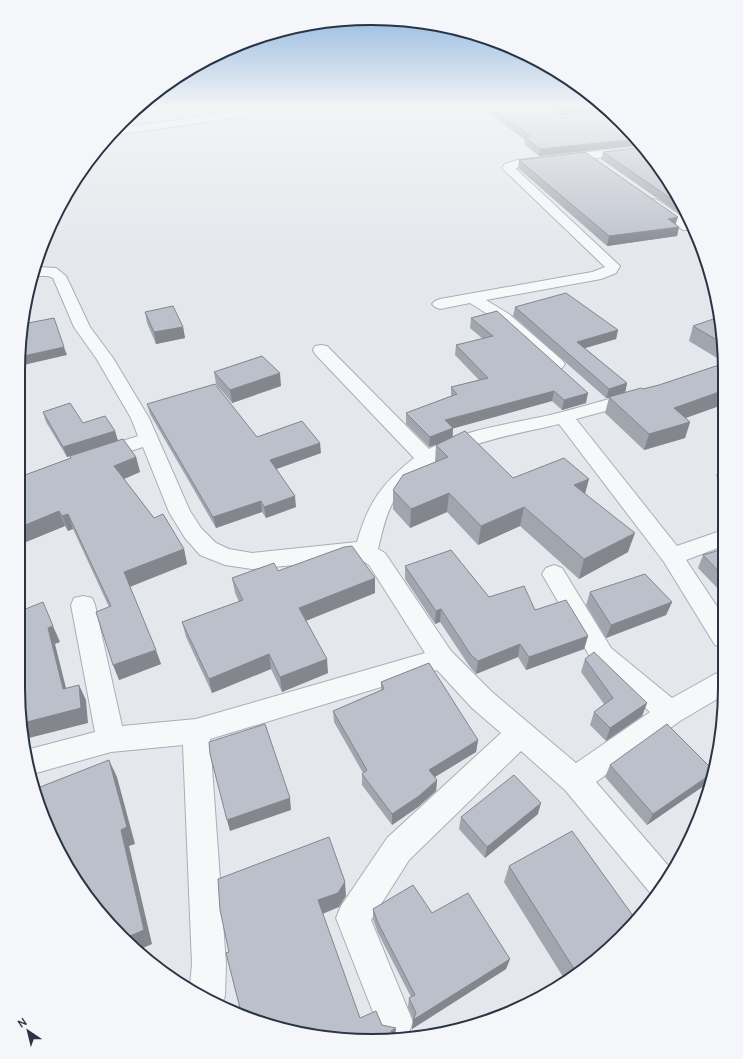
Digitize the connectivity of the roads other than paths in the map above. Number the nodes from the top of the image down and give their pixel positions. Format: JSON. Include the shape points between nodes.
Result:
{"nodes":[{"id":1,"x":574,"y":156,"type":"edge"},
{"id":2,"x":588,"y":156,"type":"edge"},
{"id":3,"x":599,"y":164,"type":"edge"},
{"id":4,"x":643,"y":196,"type":"edge"},
{"id":5,"x":685,"y":225,"type":"edge"},
{"id":6,"x":40,"y":272,"type":"edge"},
{"id":7,"x":472,"y":298,"type":"junction"},
{"id":8,"x":440,"y":304,"type":"dead end"},
{"id":9,"x":321,"y":350,"type":"dead end"},
{"id":10,"x":568,"y":375,"type":"edge"},
{"id":11,"x":656,"y":391,"type":"edge"},
{"id":12,"x":564,"y":417,"type":"junction"},
{"id":13,"x":149,"y":439,"type":"junction"},
{"id":14,"x":426,"y":458,"type":"junction"},
{"id":15,"x":81,"y":461,"type":"edge"},
{"id":16,"x":718,"y":540,"type":"edge"},
{"id":17,"x":366,"y":552,"type":"junction"},
{"id":18,"x":672,"y":556,"type":"junction"},
{"id":19,"x":554,"y":574,"type":"dead end"},
{"id":20,"x":83,"y":604,"type":"dead end"},
{"id":21,"x":718,"y":629,"type":"edge"},
{"id":22,"x":442,"y":658,"type":"junction"},
{"id":23,"x":718,"y":685,"type":"edge"},
{"id":24,"x":670,"y":713,"type":"junction"},
{"id":25,"x":196,"y":731,"type":"junction"},
{"id":26,"x":521,"y":732,"type":"junction"},
{"id":27,"x":111,"y":740,"type":"junction"},
{"id":28,"x":33,"y":761,"type":"edge"},
{"id":29,"x":575,"y":780,"type":"junction"},
{"id":30,"x":660,"y":880,"type":"edge"},
{"id":31,"x":208,"y":993,"type":"edge"},
{"id":32,"x":395,"y":1022,"type":"dead end"}],
"edges":[{"from":1,"to":7,"type":"street","via":[[517,163],[508,168],[610,262],[613,266],[611,270],[596,276]]},
{"from":2,"to":3,"type":"street"},
{"from":4,"to":5,"type":"street"},
{"from":6,"to":13,"type":"street","via":[[51,271],[59,276],[82,327],[140,418]]},
{"from":7,"to":8,"type":"street"},
{"from":7,"to":10,"type":"street","via":[[504,317]]},
{"from":9,"to":14,"type":"street"},
{"from":11,"to":12,"type":"street","via":[[597,401]]},
{"from":12,"to":14,"type":"street","via":[[448,446]]},
{"from":12,"to":18,"type":"street"},
{"from":13,"to":15,"type":"street"},
{"from":13,"to":17,"type":"street","via":[[180,512],[193,533],[208,549],[224,557],[252,561],[339,550]]},
{"from":14,"to":17,"type":"street","via":[[406,474],[386,496],[376,518]]},
{"from":16,"to":18,"type":"street"},
{"from":17,"to":22,"type":"street","via":[[377,559]]},
{"from":18,"to":21,"type":"street"},
{"from":19,"to":24,"type":"street","via":[[602,655]]},
{"from":20,"to":27,"type":"street"},
{"from":22,"to":25,"type":"street"},
{"from":22,"to":26,"type":"street","via":[[482,700]]},
{"from":23,"to":24,"type":"street"},
{"from":24,"to":29,"type":"street"},
{"from":25,"to":27,"type":"street"},
{"from":25,"to":31,"type":"street","via":[[209,964]]},
{"from":26,"to":29,"type":"street"},
{"from":26,"to":32,"type":"street","via":[[398,849],[353,918]]},
{"from":27,"to":28,"type":"street"},
{"from":29,"to":30,"type":"street"}]}
